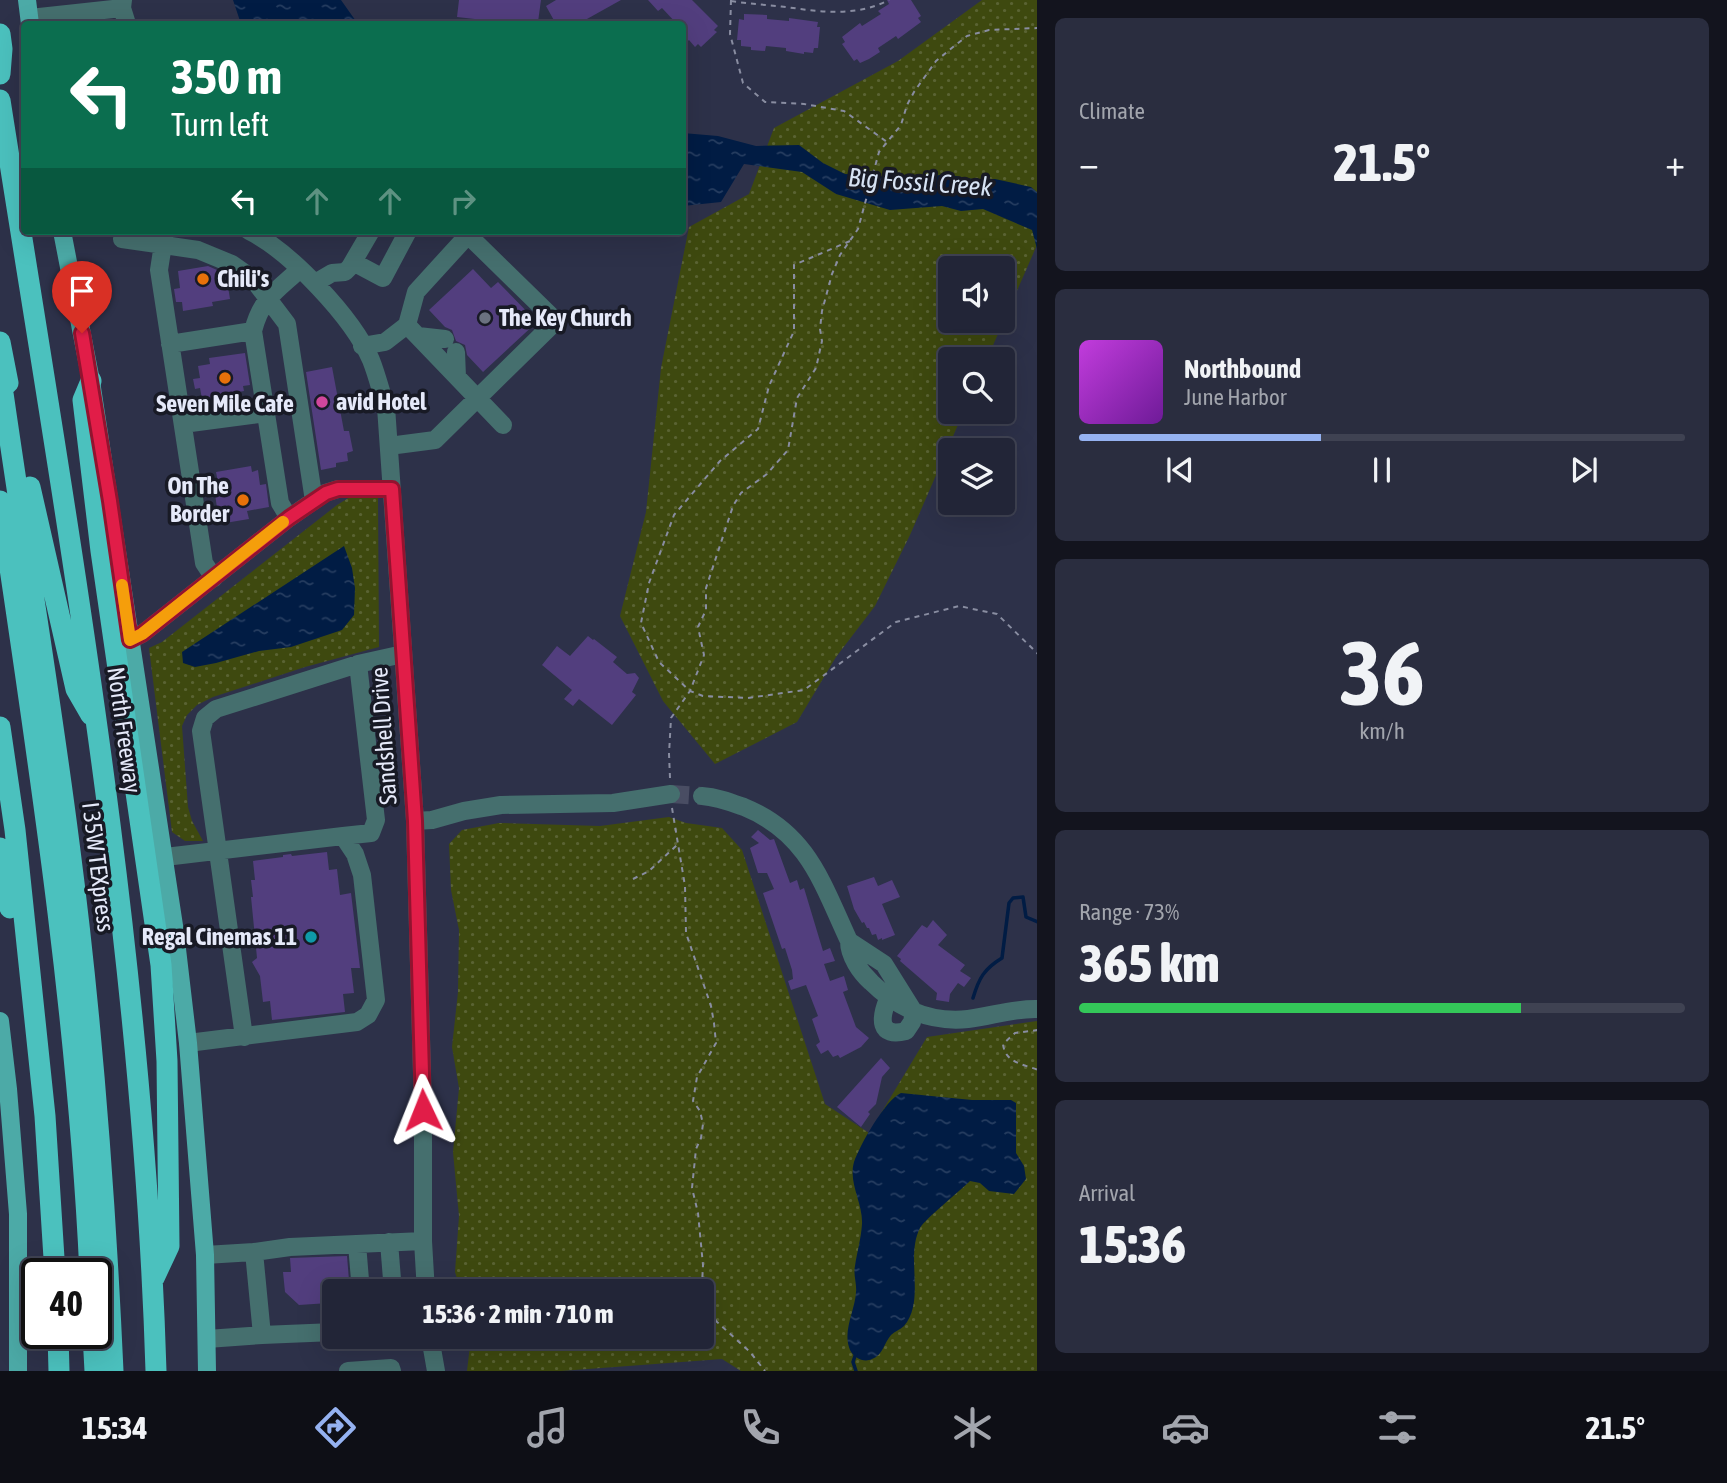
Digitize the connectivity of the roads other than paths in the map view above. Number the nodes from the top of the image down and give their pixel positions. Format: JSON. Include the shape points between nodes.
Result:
{"nodes":[{"id":1,"x":124,"y":11,"type":"edge"},
{"id":2,"x":29,"y":14,"type":"edge"},
{"id":3,"x":0,"y":34,"type":"edge"},
{"id":4,"x":0,"y":74,"type":"edge"},
{"id":5,"x":0,"y":100,"type":"edge"},
{"id":6,"x":21,"y":233,"type":"edge"},
{"id":7,"x":21,"y":235,"type":"edge"},
{"id":8,"x":63,"y":235,"type":"edge"},
{"id":9,"x":259,"y":235,"type":"edge"},
{"id":10,"x":369,"y":235,"type":"edge"},
{"id":11,"x":406,"y":235,"type":"edge"},
{"id":12,"x":164,"y":238,"type":"edge"},
{"id":13,"x":122,"y":239,"type":"dead end"},
{"id":14,"x":353,"y":262,"type":"junction"},
{"id":15,"x":299,"y":270,"type":"junction"},
{"id":16,"x":314,"y":283,"type":"junction"},
{"id":17,"x":267,"y":297,"type":"junction"},
{"id":18,"x":412,"y":330,"type":"junction"},
{"id":19,"x":253,"y":331,"type":"junction"},
{"id":20,"x":0,"y":342,"type":"edge"},
{"id":21,"x":170,"y":344,"type":"junction"},
{"id":22,"x":362,"y":346,"type":"junction"},
{"id":23,"x":0,"y":372,"type":"edge"},
{"id":24,"x":457,"y":377,"type":"junction"},
{"id":25,"x":91,"y":381,"type":"junction"},
{"id":26,"x":477,"y":398,"type":"junction"},
{"id":27,"x":266,"y":413,"type":"junction"},
{"id":28,"x":183,"y":424,"type":"junction"},
{"id":29,"x":503,"y":425,"type":"dead end"},
{"id":30,"x":389,"y":446,"type":"junction"},
{"id":31,"x":392,"y":489,"type":"junction"},
{"id":32,"x":0,"y":501,"type":"edge"},
{"id":33,"x":314,"y":501,"type":"junction"},
{"id":34,"x":289,"y":518,"type":"junction"},
{"id":35,"x":214,"y":578,"type":"junction"},
{"id":36,"x":130,"y":640,"type":"junction"},
{"id":37,"x":403,"y":654,"type":"junction"},
{"id":38,"x":358,"y":664,"type":"junction"},
{"id":39,"x":0,"y":727,"type":"edge"},
{"id":40,"x":99,"y":729,"type":"junction"},
{"id":41,"x":671,"y":794,"type":"tunnel mouth"},
{"id":42,"x":702,"y":796,"type":"tunnel mouth"},
{"id":43,"x":415,"y":821,"type":"junction"},
{"id":44,"x":343,"y":836,"type":"junction"},
{"id":45,"x":0,"y":848,"type":"edge"},
{"id":46,"x":218,"y":850,"type":"junction"},
{"id":47,"x":165,"y":858,"type":"junction"},
{"id":48,"x":849,"y":941,"type":"junction"},
{"id":49,"x":888,"y":999,"type":"junction"},
{"id":50,"x":1037,"y":1009,"type":"edge"},
{"id":51,"x":915,"y":1012,"type":"junction"},
{"id":52,"x":0,"y":1021,"type":"edge"},
{"id":53,"x":244,"y":1037,"type":"junction"},
{"id":54,"x":188,"y":1044,"type":"junction"},
{"id":55,"x":45,"y":1115,"type":"junction"},
{"id":56,"x":423,"y":1241,"type":"junction"},
{"id":57,"x":389,"y":1242,"type":"junction"},
{"id":58,"x":357,"y":1244,"type":"junction"},
{"id":59,"x":254,"y":1252,"type":"junction"},
{"id":60,"x":205,"y":1255,"type":"junction"},
{"id":61,"x":54,"y":1258,"type":"edge"},
{"id":62,"x":89,"y":1258,"type":"edge"},
{"id":63,"x":360,"y":1279,"type":"edge"},
{"id":64,"x":392,"y":1279,"type":"edge"},
{"id":65,"x":425,"y":1279,"type":"edge"},
{"id":66,"x":154,"y":1280,"type":"junction"},
{"id":67,"x":322,"y":1332,"type":"edge"},
{"id":68,"x":262,"y":1335,"type":"junction"},
{"id":69,"x":207,"y":1339,"type":"junction"},
{"id":70,"x":58,"y":1349,"type":"edge"},
{"id":71,"x":94,"y":1349,"type":"edge"},
{"id":72,"x":432,"y":1349,"type":"edge"},
{"id":73,"x":18,"y":1371,"type":"edge"},
{"id":74,"x":59,"y":1371,"type":"edge"},
{"id":75,"x":95,"y":1371,"type":"edge"},
{"id":76,"x":113,"y":1371,"type":"edge"},
{"id":77,"x":156,"y":1371,"type":"edge"},
{"id":78,"x":207,"y":1371,"type":"edge"},
{"id":79,"x":348,"y":1371,"type":"edge"},
{"id":80,"x":392,"y":1371,"type":"edge"},
{"id":81,"x":436,"y":1371,"type":"edge"}],
"edges":[{"from":1,"to":2,"type":"street"},
{"from":3,"to":4,"type":"highway"},
{"from":5,"to":6,"type":"highway","name":"North Freeway"},
{"from":7,"to":40,"type":"highway","name":"North Freeway"},
{"from":8,"to":25,"type":"main road","name":"North Freeway"},
{"from":9,"to":15,"type":"street","name":"Sandshell Drive"},
{"from":10,"to":14,"type":"street"},
{"from":11,"to":14,"type":"street","via":[[383,278]]},
{"from":12,"to":13,"type":"street"},
{"from":12,"to":17,"type":"street","via":[[232,264]]},
{"from":12,"to":21,"type":"street","via":[[159,270]]},
{"from":14,"to":16,"type":"street","via":[[345,272]]},
{"from":15,"to":16,"type":"street","name":"Sandshell Drive"},
{"from":15,"to":17,"type":"street"},
{"from":16,"to":22,"type":"street","name":"Sandshell Drive"},
{"from":17,"to":19,"type":"street"},
{"from":17,"to":33,"type":"street","via":[[287,324]]},
{"from":18,"to":22,"type":"street"},
{"from":18,"to":24,"type":"street"},
{"from":18,"to":24,"type":"street","via":[[450,346]]},
{"from":18,"to":26,"type":"street","via":[[416,292],[468,235],[556,321]]},
{"from":19,"to":21,"type":"street"},
{"from":19,"to":27,"type":"street"},
{"from":20,"to":40,"type":"highway","via":[[76,689]]},
{"from":21,"to":28,"type":"street"},
{"from":22,"to":30,"type":"street","name":"Sandshell Drive","via":[[386,407]]},
{"from":23,"to":76,"type":"highway","name":"I 35W TEXpress","via":[[85,975]]},
{"from":24,"to":26,"type":"street"},
{"from":25,"to":36,"type":"main road","name":"North Freeway"},
{"from":25,"to":66,"type":"highway","via":[[83,400],[161,965],[169,1246]]},
{"from":26,"to":29,"type":"street"},
{"from":26,"to":30,"type":"street","via":[[435,440]]},
{"from":27,"to":28,"type":"street"},
{"from":27,"to":34,"type":"street","via":[[280,503]]},
{"from":28,"to":35,"type":"street","via":[[204,562]]},
{"from":30,"to":31,"type":"street","name":"Sandshell Drive"},
{"from":31,"to":33,"type":"street","via":[[338,489]]},
{"from":31,"to":37,"type":"street","name":"Sandshell Drive"},
{"from":32,"to":62,"type":"highway","name":"I 35W TEXpress","via":[[67,978]]},
{"from":33,"to":34,"type":"street"},
{"from":34,"to":35,"type":"street"},
{"from":35,"to":36,"type":"street"},
{"from":36,"to":47,"type":"main road","name":"North Freeway"},
{"from":37,"to":38,"type":"street"},
{"from":37,"to":43,"type":"street","name":"Sandshell Drive"},
{"from":38,"to":44,"type":"street","via":[[376,820],[371,833]]},
{"from":38,"to":46,"type":"street","via":[[216,709],[205,718],[201,731]]},
{"from":39,"to":55,"type":"highway"},
{"from":40,"to":66,"type":"highway","name":"North Freeway","via":[[124,923]]},
{"from":41,"to":43,"type":"street","via":[[613,803],[501,804]]},
{"from":42,"to":48,"type":"street","via":[[759,813],[783,829],[819,873]]},
{"from":43,"to":56,"type":"street","name":"Sandshell Drive"},
{"from":44,"to":46,"type":"street"},
{"from":44,"to":53,"type":"street","via":[[362,875],[376,1000],[357,1023]]},
{"from":45,"to":55,"type":"highway","via":[[31,1097]]},
{"from":46,"to":47,"type":"street"},
{"from":46,"to":53,"type":"street"},
{"from":47,"to":54,"type":"main road","name":"North Freeway"},
{"from":48,"to":49,"type":"street","via":[[862,973]]},
{"from":48,"to":51,"type":"street","via":[[884,964]]},
{"from":49,"to":51,"type":"street"},
{"from":49,"to":51,"type":"street","via":[[881,1017],[888,1031],[906,1031]]},
{"from":50,"to":51,"type":"street","via":[[956,1019]]},
{"from":52,"to":73,"type":"main road","via":[[18,1214]]},
{"from":53,"to":54,"type":"street"},
{"from":54,"to":60,"type":"main road","name":"North Freeway"},
{"from":55,"to":61,"type":"highway"},
{"from":56,"to":57,"type":"street"},
{"from":56,"to":65,"type":"street","name":"Sandshell Drive"},
{"from":57,"to":58,"type":"street"},
{"from":57,"to":64,"type":"street"},
{"from":58,"to":59,"type":"street"},
{"from":58,"to":63,"type":"street"},
{"from":59,"to":60,"type":"street"},
{"from":59,"to":68,"type":"street"},
{"from":60,"to":69,"type":"main road","name":"North Freeway"},
{"from":66,"to":77,"type":"highway","name":"North Freeway"},
{"from":67,"to":68,"type":"street"},
{"from":68,"to":69,"type":"street"},
{"from":69,"to":78,"type":"main road","name":"North Freeway"},
{"from":70,"to":74,"type":"highway"},
{"from":71,"to":75,"type":"highway"},
{"from":72,"to":81,"type":"street"},
{"from":79,"to":80,"type":"street"}]}
